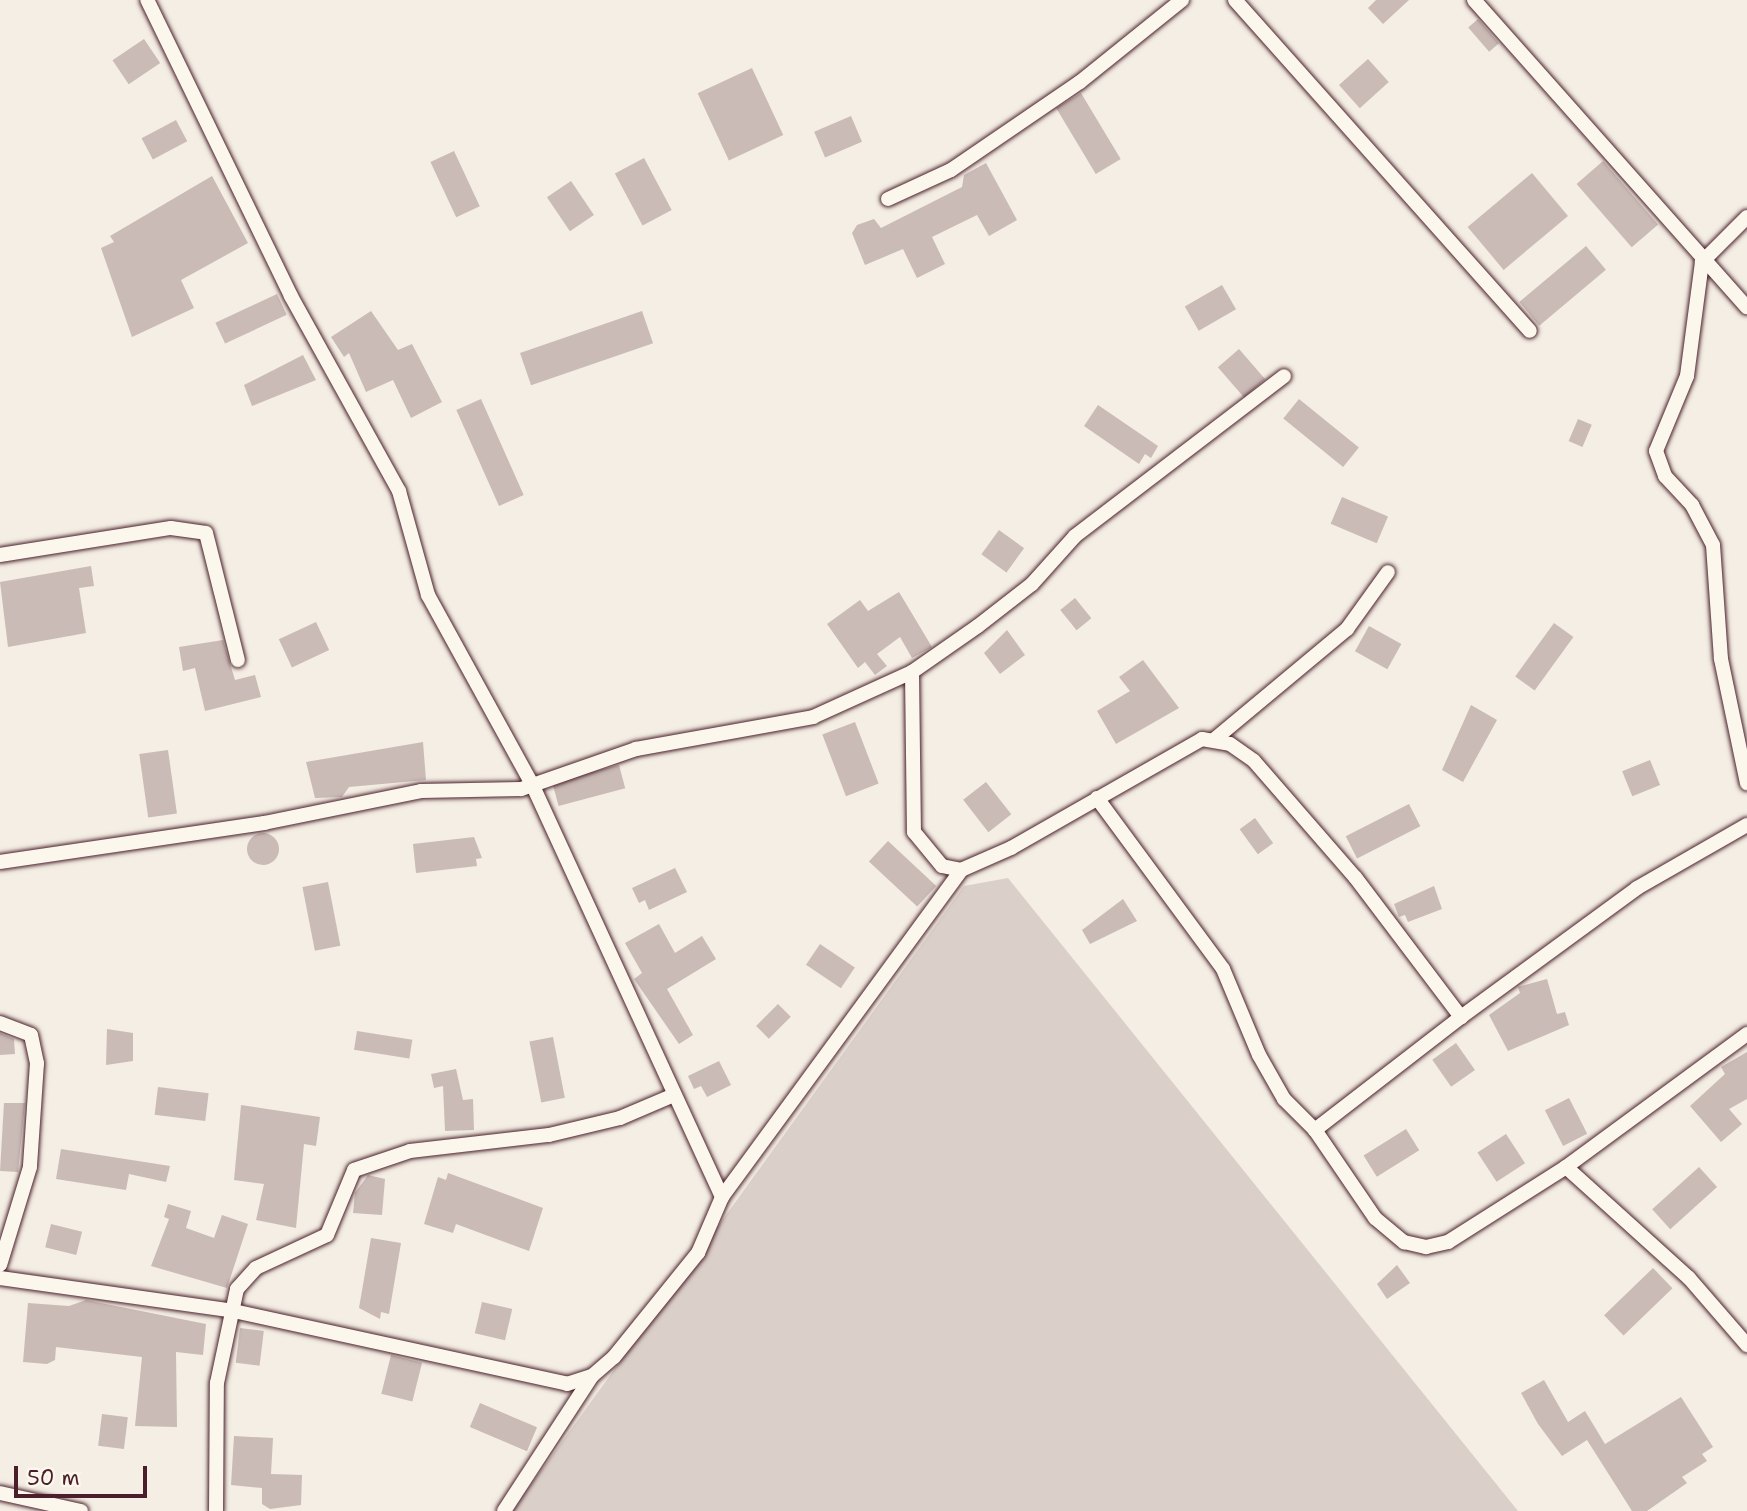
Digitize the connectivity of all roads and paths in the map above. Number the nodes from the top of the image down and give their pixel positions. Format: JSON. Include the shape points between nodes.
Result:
{"nodes":[{"id":1,"x":146,"y":0,"type":"edge"},
{"id":2,"x":1182,"y":0,"type":"edge"},
{"id":3,"x":1235,"y":0,"type":"edge"},
{"id":4,"x":1474,"y":0,"type":"edge"},
{"id":5,"x":888,"y":199,"type":"dead end"},
{"id":6,"x":1747,"y":217,"type":"edge"},
{"id":7,"x":1702,"y":262,"type":"junction"},
{"id":8,"x":1747,"y":307,"type":"edge"},
{"id":9,"x":1530,"y":331,"type":"dead end"},
{"id":10,"x":1284,"y":376,"type":"dead end"},
{"id":11,"x":0,"y":555,"type":"edge"},
{"id":12,"x":1388,"y":572,"type":"dead end"},
{"id":13,"x":238,"y":660,"type":"dead end"},
{"id":14,"x":912,"y":672,"type":"junction"},
{"id":15,"x":1215,"y":739,"type":"junction"},
{"id":16,"x":1747,"y":783,"type":"edge"},
{"id":17,"x":533,"y":786,"type":"junction"},
{"id":18,"x":1097,"y":798,"type":"junction"},
{"id":19,"x":1747,"y":825,"type":"edge"},
{"id":20,"x":0,"y":862,"type":"edge"},
{"id":21,"x":961,"y":870,"type":"junction"},
{"id":22,"x":1461,"y":1017,"type":"junction"},
{"id":23,"x":0,"y":1023,"type":"edge"},
{"id":24,"x":1747,"y":1034,"type":"edge"},
{"id":25,"x":674,"y":1095,"type":"junction"},
{"id":26,"x":1315,"y":1130,"type":"junction"},
{"id":27,"x":1566,"y":1167,"type":"junction"},
{"id":28,"x":722,"y":1197,"type":"junction"},
{"id":29,"x":0,"y":1265,"type":"edge"},
{"id":30,"x":0,"y":1278,"type":"edge"},
{"id":31,"x":229,"y":1310,"type":"junction"},
{"id":32,"x":1747,"y":1345,"type":"edge"},
{"id":33,"x":592,"y":1376,"type":"junction"},
{"id":34,"x":0,"y":1493,"type":"edge"},
{"id":35,"x":81,"y":1511,"type":"edge"},
{"id":36,"x":216,"y":1511,"type":"edge"},
{"id":37,"x":504,"y":1511,"type":"edge"}],
"edges":[{"from":1,"to":17,"type":"street","via":[[290,296],[351,411],[375,442],[399,491],[428,595]]},
{"from":2,"to":5,"type":"street","via":[[1080,82],[951,170]]},
{"from":3,"to":9,"type":"street"},
{"from":4,"to":7,"type":"street","via":[[1597,133]]},
{"from":6,"to":7,"type":"street"},
{"from":7,"to":8,"type":"street"},
{"from":7,"to":16,"type":"street","via":[[1687,376],[1656,451],[1665,476],[1692,505],[1713,545],[1721,659]]},
{"from":10,"to":14,"type":"street","via":[[1075,536],[1032,584]]},
{"from":11,"to":13,"type":"street","via":[[171,528],[206,533]]},
{"from":12,"to":15,"type":"street","via":[[1347,629]]},
{"from":14,"to":17,"type":"street","via":[[813,716],[636,749]]},
{"from":14,"to":21,"type":"street","via":[[914,832],[942,866]]},
{"from":15,"to":18,"type":"street","via":[[1202,739]]},
{"from":15,"to":22,"type":"street","via":[[1254,761],[1293,802]]},
{"from":17,"to":20,"type":"street","via":[[421,792],[264,823]]},
{"from":17,"to":25,"type":"street"},
{"from":18,"to":21,"type":"street"},
{"from":18,"to":26,"type":"street","via":[[1223,969],[1259,1055],[1284,1099]]},
{"from":19,"to":22,"type":"street","via":[[1637,888]]},
{"from":21,"to":28,"type":"street"},
{"from":22,"to":26,"type":"street"},
{"from":23,"to":29,"type":"street","via":[[31,1035],[37,1063],[30,1167]]},
{"from":24,"to":27,"type":"street"},
{"from":25,"to":28,"type":"street"},
{"from":25,"to":31,"type":"street","via":[[620,1118],[549,1135],[375,1159],[354,1170],[327,1235],[256,1268],[237,1289]]},
{"from":26,"to":27,"type":"street","via":[[1375,1218],[1404,1242],[1426,1247],[1448,1242]]},
{"from":27,"to":32,"type":"street","via":[[1671,1259]]},
{"from":28,"to":33,"type":"street","via":[[698,1253]]},
{"from":30,"to":31,"type":"street"},
{"from":31,"to":33,"type":"street","via":[[553,1382]]},
{"from":31,"to":36,"type":"street","via":[[213,1429]]},
{"from":33,"to":37,"type":"street"},
{"from":34,"to":35,"type":"street"}]}
